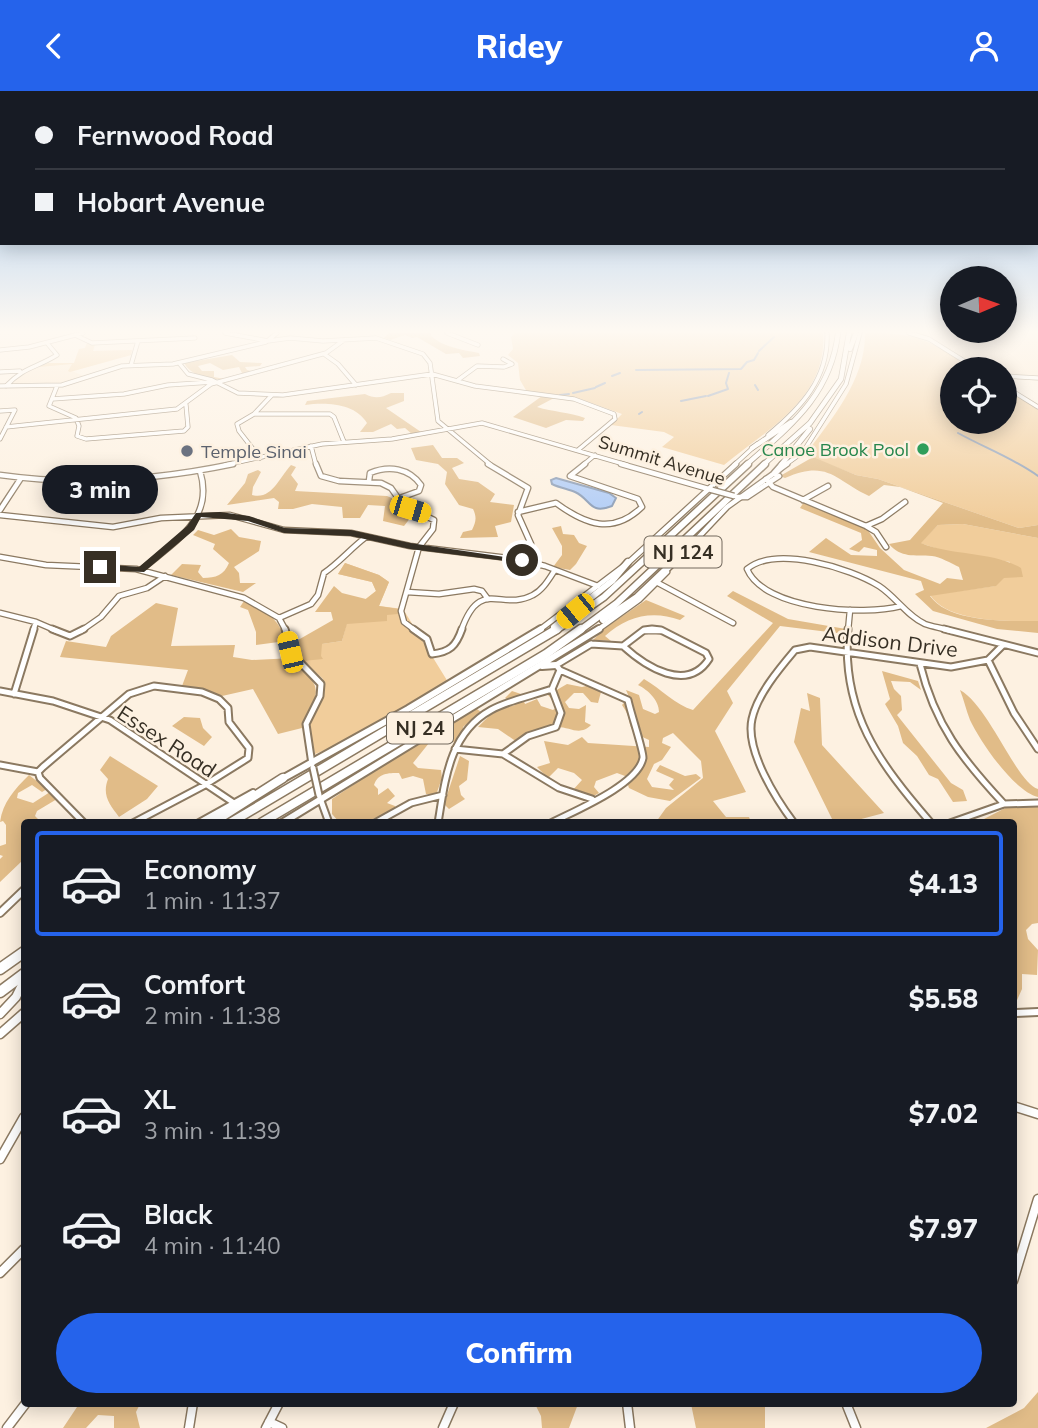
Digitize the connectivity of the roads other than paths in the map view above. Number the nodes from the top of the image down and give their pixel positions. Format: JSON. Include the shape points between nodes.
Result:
{"nodes":[{"id":1,"x":53,"y":395,"type":"edge"},
{"id":2,"x":104,"y":395,"type":"edge"},
{"id":3,"x":195,"y":395,"type":"edge"},
{"id":4,"x":272,"y":395,"type":"edge"},
{"id":5,"x":434,"y":395,"type":"edge"},
{"id":6,"x":541,"y":395,"type":"edge"},
{"id":7,"x":809,"y":395,"type":"edge"},
{"id":8,"x":816,"y":395,"type":"edge"},
{"id":9,"x":831,"y":395,"type":"joint"},
{"id":10,"x":840,"y":395,"type":"edge"},
{"id":11,"x":1019,"y":395,"type":"edge"},
{"id":12,"x":51,"y":399,"type":"junction"},
{"id":13,"x":186,"y":407,"type":"junction"},
{"id":14,"x":1038,"y":407,"type":"edge"},
{"id":15,"x":0,"y":411,"type":"edge"},
{"id":16,"x":254,"y":414,"type":"junction"},
{"id":17,"x":800,"y":418,"type":"junction"},
{"id":18,"x":77,"y":419,"type":"junction"},
{"id":19,"x":6,"y":426,"type":"junction"},
{"id":20,"x":446,"y":429,"type":"junction"},
{"id":21,"x":1,"y":435,"type":"edge"},
{"id":22,"x":344,"y":442,"type":"junction"},
{"id":23,"x":311,"y":446,"type":"junction"},
{"id":24,"x":752,"y":448,"type":"junction"},
{"id":25,"x":578,"y":450,"type":"junction"},
{"id":26,"x":595,"y":455,"type":"junction"},
{"id":27,"x":260,"y":458,"type":"junction"},
{"id":28,"x":200,"y":471,"type":"junction"},
{"id":29,"x":0,"y":475,"type":"edge"},
{"id":30,"x":777,"y":475,"type":"junction"},
{"id":31,"x":21,"y":478,"type":"junction"},
{"id":32,"x":369,"y":481,"type":"junction"},
{"id":33,"x":767,"y":482,"type":"junction"},
{"id":34,"x":828,"y":487,"type":"dead end"},
{"id":35,"x":709,"y":489,"type":"junction"},
{"id":36,"x":736,"y":497,"type":"junction"},
{"id":37,"x":397,"y":499,"type":"junction"},
{"id":38,"x":803,"y":500,"type":"junction"},
{"id":39,"x":3,"y":501,"type":"edge"},
{"id":40,"x":905,"y":502,"type":"dead end"},
{"id":41,"x":0,"y":512,"type":"edge"},
{"id":42,"x":518,"y":512,"type":"junction"},
{"id":43,"x":199,"y":515,"type":"junction"},
{"id":44,"x":866,"y":526,"type":"junction"},
{"id":45,"x":351,"y":533,"type":"junction"},
{"id":46,"x":367,"y":536,"type":"junction"},
{"id":47,"x":356,"y":544,"type":"junction"},
{"id":48,"x":419,"y":547,"type":"junction"},
{"id":49,"x":886,"y":547,"type":"dead end"},
{"id":50,"x":0,"y":557,"type":"edge"},
{"id":51,"x":679,"y":557,"type":"junction"},
{"id":52,"x":522,"y":560,"type":"junction"},
{"id":53,"x":628,"y":562,"type":"junction"},
{"id":54,"x":141,"y":570,"type":"junction"},
{"id":55,"x":555,"y":570,"type":"junction"},
{"id":56,"x":165,"y":576,"type":"junction"},
{"id":57,"x":657,"y":583,"type":"junction"},
{"id":58,"x":598,"y":586,"type":"junction"},
{"id":59,"x":407,"y":591,"type":"junction"},
{"id":60,"x":488,"y":599,"type":"junction"},
{"id":61,"x":901,"y":606,"type":"junction"},
{"id":62,"x":850,"y":610,"type":"junction"},
{"id":63,"x":0,"y":613,"type":"edge"},
{"id":64,"x":279,"y":618,"type":"junction"},
{"id":65,"x":36,"y":622,"type":"junction"},
{"id":66,"x":733,"y":623,"type":"dead end"},
{"id":67,"x":578,"y":633,"type":"junction"},
{"id":68,"x":590,"y":635,"type":"junction"},
{"id":69,"x":591,"y":644,"type":"junction"},
{"id":70,"x":1003,"y":645,"type":"junction"},
{"id":71,"x":622,"y":646,"type":"junction"},
{"id":72,"x":847,"y":652,"type":"junction"},
{"id":73,"x":1038,"y":653,"type":"edge"},
{"id":74,"x":432,"y":654,"type":"joint"},
{"id":75,"x":509,"y":660,"type":"junction"},
{"id":76,"x":988,"y":660,"type":"junction"},
{"id":77,"x":920,"y":664,"type":"junction"},
{"id":78,"x":540,"y":666,"type":"junction"},
{"id":79,"x":558,"y":668,"type":"junction"},
{"id":80,"x":552,"y":689,"type":"junction"},
{"id":81,"x":0,"y":691,"type":"edge"},
{"id":82,"x":14,"y":694,"type":"junction"},
{"id":83,"x":478,"y":703,"type":"junction"},
{"id":84,"x":487,"y":712,"type":"junction"},
{"id":85,"x":102,"y":717,"type":"junction"},
{"id":86,"x":1035,"y":741,"type":"edge"},
{"id":87,"x":455,"y":749,"type":"junction"},
{"id":88,"x":1038,"y":749,"type":"edge"},
{"id":89,"x":503,"y":754,"type":"junction"},
{"id":90,"x":0,"y":765,"type":"edge"},
{"id":91,"x":313,"y":765,"type":"junction"},
{"id":92,"x":38,"y":772,"type":"junction"},
{"id":93,"x":283,"y":778,"type":"junction"},
{"id":94,"x":205,"y":785,"type":"junction"},
{"id":95,"x":443,"y":795,"type":"junction"},
{"id":96,"x":320,"y":798,"type":"junction"},
{"id":97,"x":592,"y":799,"type":"junction"},
{"id":98,"x":234,"y":803,"type":"junction"},
{"id":99,"x":1038,"y":803,"type":"edge"},
{"id":100,"x":1004,"y":804,"type":"junction"},
{"id":101,"x":81,"y":819,"type":"edge"},
{"id":102,"x":141,"y":819,"type":"edge"},
{"id":103,"x":206,"y":819,"type":"edge"},
{"id":104,"x":218,"y":819,"type":"edge"},
{"id":105,"x":237,"y":819,"type":"edge"},
{"id":106,"x":268,"y":819,"type":"edge"},
{"id":107,"x":288,"y":819,"type":"edge"},
{"id":108,"x":328,"y":819,"type":"edge"},
{"id":109,"x":382,"y":819,"type":"edge"},
{"id":110,"x":439,"y":819,"type":"edge"},
{"id":111,"x":558,"y":819,"type":"edge"},
{"id":112,"x":791,"y":819,"type":"edge"},
{"id":113,"x":928,"y":819,"type":"edge"},
{"id":114,"x":961,"y":819,"type":"edge"},
{"id":115,"x":21,"y":893,"type":"edge"},
{"id":116,"x":0,"y":913,"type":"edge"},
{"id":117,"x":21,"y":954,"type":"edge"},
{"id":118,"x":0,"y":969,"type":"edge"},
{"id":119,"x":21,"y":980,"type":"edge"},
{"id":120,"x":21,"y":985,"type":"edge"},
{"id":121,"x":0,"y":992,"type":"edge"},
{"id":122,"x":1038,"y":1012,"type":"edge"},
{"id":123,"x":1017,"y":1013,"type":"edge"},
{"id":124,"x":0,"y":1014,"type":"edge"},
{"id":125,"x":21,"y":1016,"type":"edge"},
{"id":126,"x":0,"y":1034,"type":"edge"},
{"id":127,"x":1017,"y":1107,"type":"edge"},
{"id":128,"x":1038,"y":1114,"type":"edge"},
{"id":129,"x":21,"y":1123,"type":"edge"},
{"id":130,"x":0,"y":1159,"type":"edge"},
{"id":131,"x":1038,"y":1199,"type":"edge"},
{"id":132,"x":21,"y":1252,"type":"edge"},
{"id":133,"x":1017,"y":1268,"type":"edge"},
{"id":134,"x":0,"y":1273,"type":"edge"},
{"id":135,"x":23,"y":1407,"type":"edge"},
{"id":136,"x":193,"y":1407,"type":"edge"},
{"id":137,"x":277,"y":1407,"type":"edge"},
{"id":138,"x":452,"y":1407,"type":"edge"},
{"id":139,"x":627,"y":1407,"type":"edge"},
{"id":140,"x":848,"y":1407,"type":"edge"},
{"id":141,"x":267,"y":1425,"type":"edge"},
{"id":142,"x":7,"y":1428,"type":"edge"},
{"id":143,"x":190,"y":1428,"type":"edge"},
{"id":144,"x":282,"y":1428,"type":"edge"},
{"id":145,"x":443,"y":1428,"type":"edge"},
{"id":146,"x":630,"y":1428,"type":"edge"},
{"id":147,"x":856,"y":1428,"type":"edge"}],
"edges":[{"from":1,"to":12,"type":"street"},
{"from":2,"to":12,"type":"street"},
{"from":3,"to":13,"type":"street"},
{"from":4,"to":16,"type":"street"},
{"from":5,"to":20,"type":"street","via":[[437,418]]},
{"from":6,"to":25,"type":"street","via":[[574,400],[614,414],[615,419]]},
{"from":7,"to":24,"type":"main road","number":"NJ 124"},
{"from":8,"to":17,"type":"highway","number":"NJ 24"},
{"from":9,"to":30,"type":"highway"},
{"from":9,"to":67,"type":"highway","number":"NJ 24","via":[[799,434],[713,510],[632,591]]},
{"from":10,"to":30,"type":"main road","number":"NJ 124","via":[[803,452]]},
{"from":11,"to":14,"type":"street"},
{"from":12,"to":18,"type":"street","via":[[50,407]]},
{"from":13,"to":18,"type":"street"},
{"from":13,"to":18,"type":"street","via":[[190,415],[184,431],[79,437]]},
{"from":15,"to":19,"type":"street","via":[[15,410]]},
{"from":16,"to":22,"type":"street","via":[[330,414]]},
{"from":16,"to":27,"type":"street","via":[[237,426]]},
{"from":17,"to":24,"type":"highway"},
{"from":17,"to":75,"type":"highway","number":"NJ 24","via":[[604,597]]},
{"from":18,"to":19,"type":"street"},
{"from":19,"to":21,"type":"street"},
{"from":20,"to":22,"type":"street","name":"Summit Avenue"},
{"from":20,"to":25,"type":"street","name":"Summit Avenue","via":[[490,423]]},
{"from":20,"to":42,"type":"street","via":[[486,462],[525,485],[528,494]]},
{"from":22,"to":23,"type":"street","name":"Summit Avenue"},
{"from":23,"to":27,"type":"street","name":"Summit Avenue"},
{"from":23,"to":32,"type":"street","via":[[321,476]]},
{"from":24,"to":35,"type":"main road","number":"NJ 124"},
{"from":25,"to":26,"type":"street","name":"Summit Avenue"},
{"from":26,"to":35,"type":"street","name":"Summit Avenue"},
{"from":26,"to":42,"type":"street","via":[[569,475],[638,499],[642,507],[632,517],[617,524],[596,524],[572,516],[556,503]]},
{"from":27,"to":28,"type":"street","name":"Summit Avenue"},
{"from":28,"to":31,"type":"street","name":"Summit Avenue","via":[[112,481]]},
{"from":28,"to":43,"type":"street","via":[[206,488]]},
{"from":29,"to":31,"type":"street","name":"Summit Avenue"},
{"from":30,"to":33,"type":"main road","number":"NJ 124"},
{"from":31,"to":39,"type":"street"},
{"from":32,"to":37,"type":"street","via":[[391,488]]},
{"from":32,"to":37,"type":"street","via":[[370,473],[381,469],[414,476],[421,485],[419,491]]},
{"from":33,"to":36,"type":"main road","number":"NJ 124"},
{"from":33,"to":38,"type":"street"},
{"from":34,"to":38,"type":"street"},
{"from":35,"to":36,"type":"street","name":"Summit Avenue","bridge":true},
{"from":35,"to":53,"type":"main road","number":"NJ 124"},
{"from":36,"to":51,"type":"main road","number":"NJ 124"},
{"from":37,"to":48,"type":"street","via":[[434,520]]},
{"from":38,"to":44,"type":"street"},
{"from":39,"to":41,"type":"street"},
{"from":40,"to":44,"type":"street"},
{"from":41,"to":43,"type":"street","via":[[113,527]]},
{"from":42,"to":52,"type":"street","via":[[531,541]]},
{"from":43,"to":45,"type":"street","via":[[240,516],[288,531]]},
{"from":43,"to":54,"type":"street","via":[[191,528]]},
{"from":44,"to":49,"type":"street"},
{"from":45,"to":46,"type":"street"},
{"from":45,"to":47,"type":"street"},
{"from":46,"to":47,"type":"street"},
{"from":46,"to":48,"type":"street"},
{"from":47,"to":64,"type":"street","via":[[324,572],[313,602]]},
{"from":48,"to":52,"type":"street"},
{"from":48,"to":59,"type":"street"},
{"from":50,"to":54,"type":"street","via":[[46,565]]},
{"from":51,"to":57,"type":"main road","number":"NJ 124"},
{"from":51,"to":67,"type":"highway","via":[[620,610]]},
{"from":52,"to":55,"type":"street"},
{"from":53,"to":58,"type":"main road","number":"NJ 124"},
{"from":53,"to":75,"type":"highway","via":[[612,581]]},
{"from":54,"to":56,"type":"street"},
{"from":55,"to":58,"type":"street"},
{"from":55,"to":60,"type":"street","via":[[529,597]]},
{"from":56,"to":64,"type":"street","via":[[243,598]]},
{"from":56,"to":65,"type":"street","via":[[119,596],[101,617],[75,635]]},
{"from":57,"to":66,"type":"street"},
{"from":57,"to":68,"type":"main road","number":"NJ 124"},
{"from":58,"to":91,"type":"main road","number":"NJ 124","via":[[535,633]]},
{"from":59,"to":60,"type":"street","via":[[439,594],[474,589]]},
{"from":59,"to":74,"type":"street","via":[[402,617],[427,639]]},
{"from":60,"to":74,"type":"street","via":[[474,605],[454,647]]},
{"from":61,"to":62,"type":"street"},
{"from":61,"to":62,"type":"street","via":[[876,584],[799,560],[764,559],[747,569],[754,583],[776,594]]},
{"from":61,"to":70,"type":"street","via":[[926,624]]},
{"from":62,"to":72,"type":"street"},
{"from":63,"to":65,"type":"street"},
{"from":64,"to":91,"type":"street","via":[[291,653],[321,684],[306,724]]},
{"from":65,"to":82,"type":"street"},
{"from":67,"to":106,"type":"highway","number":"NJ 24"},
{"from":68,"to":69,"type":"street"},
{"from":68,"to":78,"type":"main road","number":"NJ 124"},
{"from":69,"to":71,"type":"street"},
{"from":69,"to":79,"type":"street"},
{"from":70,"to":73,"type":"street"},
{"from":70,"to":76,"type":"street","name":"Addison Drive"},
{"from":71,"to":71,"type":"street","via":[[632,656],[676,677],[695,674],[709,659],[656,629],[644,630]]},
{"from":72,"to":77,"type":"street","name":"Addison Drive"},
{"from":72,"to":112,"type":"street","name":"Addison Drive","via":[[810,647],[795,650],[752,720],[764,771]]},
{"from":72,"to":113,"type":"street","via":[[850,687],[865,730],[889,772]]},
{"from":75,"to":105,"type":"highway","number":"NJ 24"},
{"from":76,"to":77,"type":"street","name":"Addison Drive","via":[[951,667]]},
{"from":76,"to":86,"type":"street","via":[[1014,713]]},
{"from":77,"to":100,"type":"street","via":[[927,697],[943,732]]},
{"from":78,"to":79,"type":"main road"},
{"from":78,"to":83,"type":"main road","number":"NJ 124"},
{"from":79,"to":80,"type":"street"},
{"from":79,"to":97,"type":"street","via":[[628,700],[645,756],[638,773]]},
{"from":80,"to":84,"type":"street"},
{"from":80,"to":89,"type":"street","via":[[560,703],[559,722]]},
{"from":81,"to":82,"type":"street","name":"Essex Road"},
{"from":82,"to":85,"type":"street","name":"Essex Road"},
{"from":83,"to":84,"type":"street"},
{"from":83,"to":96,"type":"main road","number":"NJ 124"},
{"from":84,"to":87,"type":"street","via":[[469,727]]},
{"from":85,"to":92,"type":"street"},
{"from":85,"to":94,"type":"street","name":"Essex Road"},
{"from":85,"to":94,"type":"street","via":[[131,692],[154,685],[219,699],[250,754]]},
{"from":86,"to":88,"type":"street"},
{"from":87,"to":89,"type":"street"},
{"from":87,"to":95,"type":"street"},
{"from":89,"to":97,"type":"street","via":[[559,788]]},
{"from":90,"to":92,"type":"street"},
{"from":91,"to":93,"type":"main road","number":"NJ 124"},
{"from":91,"to":96,"type":"street","bridge":true},
{"from":92,"to":101,"type":"street"},
{"from":93,"to":98,"type":"main road","number":"NJ 124"},
{"from":93,"to":104,"type":"highway"},
{"from":94,"to":98,"type":"street","name":"Essex Road"},
{"from":94,"to":102,"type":"street"},
{"from":95,"to":109,"type":"street","via":[[411,803]]},
{"from":95,"to":110,"type":"street"},
{"from":96,"to":107,"type":"main road","number":"NJ 124"},
{"from":96,"to":108,"type":"street"},
{"from":97,"to":111,"type":"street"},
{"from":98,"to":103,"type":"main road","number":"NJ 124"},
{"from":99,"to":100,"type":"street"},
{"from":100,"to":114,"type":"street"},
{"from":115,"to":116,"type":"street"},
{"from":117,"to":118,"type":"highway"},
{"from":119,"to":121,"type":"highway"},
{"from":120,"to":124,"type":"main road"},
{"from":122,"to":123,"type":"street"},
{"from":125,"to":126,"type":"main road"},
{"from":127,"to":128,"type":"street"},
{"from":129,"to":130,"type":"street"},
{"from":131,"to":133,"type":"street"},
{"from":132,"to":134,"type":"street"},
{"from":135,"to":142,"type":"street"},
{"from":136,"to":143,"type":"street"},
{"from":137,"to":141,"type":"street"},
{"from":138,"to":145,"type":"street"},
{"from":139,"to":146,"type":"street"},
{"from":140,"to":147,"type":"street"},
{"from":141,"to":144,"type":"street"}]}
